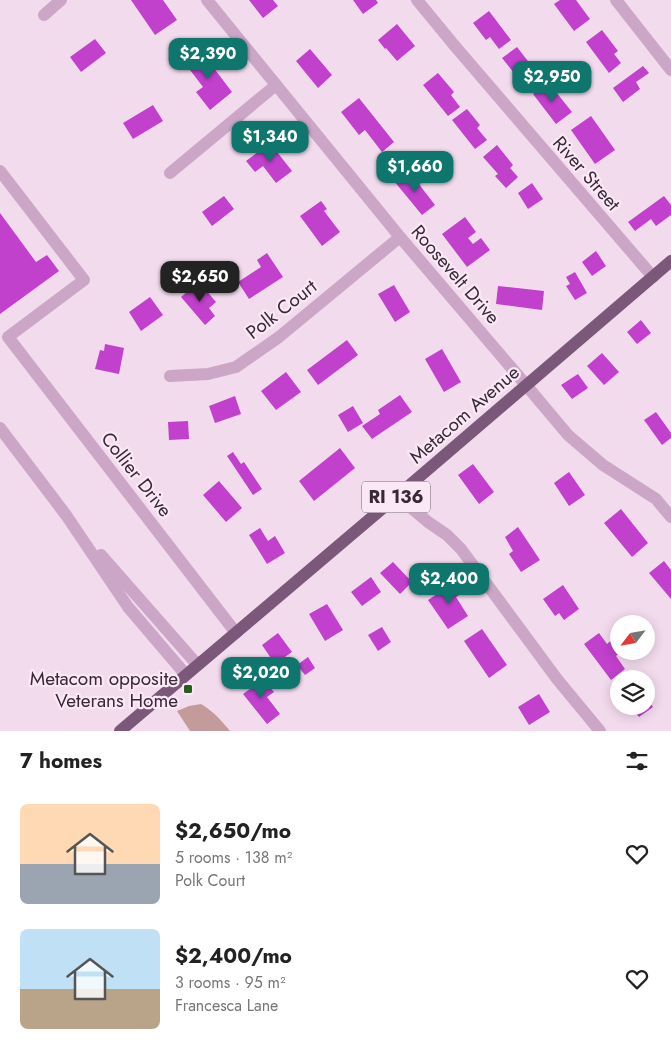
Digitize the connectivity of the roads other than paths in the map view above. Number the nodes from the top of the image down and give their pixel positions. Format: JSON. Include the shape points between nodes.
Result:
{"nodes":[{"id":1,"x":61,"y":0,"type":"edge"},
{"id":2,"x":207,"y":0,"type":"edge"},
{"id":3,"x":418,"y":0,"type":"edge"},
{"id":4,"x":616,"y":0,"type":"edge"},
{"id":5,"x":44,"y":15,"type":"dead end"},
{"id":6,"x":671,"y":70,"type":"edge"},
{"id":7,"x":276,"y":84,"type":"junction"},
{"id":8,"x":0,"y":170,"type":"edge"},
{"id":9,"x":170,"y":173,"type":"dead end"},
{"id":10,"x":400,"y":237,"type":"junction"},
{"id":11,"x":671,"y":261,"type":"edge"},
{"id":12,"x":653,"y":277,"type":"junction"},
{"id":13,"x":170,"y":376,"type":"dead end"},
{"id":14,"x":526,"y":384,"type":"junction"},
{"id":15,"x":0,"y":428,"type":"edge"},
{"id":16,"x":397,"y":496,"type":"junction"},
{"id":17,"x":66,"y":515,"type":"junction"},
{"id":18,"x":671,"y":517,"type":"edge"},
{"id":19,"x":236,"y":633,"type":"junction"},
{"id":20,"x":200,"y":663,"type":"junction"},
{"id":21,"x":186,"y":675,"type":"junction"},
{"id":22,"x":120,"y":731,"type":"edge"},
{"id":23,"x":600,"y":731,"type":"edge"}],
"edges":[{"from":1,"to":5,"type":"street"},
{"from":2,"to":7,"type":"street","name":"Roosevelt Drive"},
{"from":3,"to":12,"type":"street","name":"River Street"},
{"from":4,"to":6,"type":"street"},
{"from":7,"to":9,"type":"street"},
{"from":7,"to":10,"type":"street","name":"Roosevelt Drive"},
{"from":8,"to":19,"type":"street","name":"Collier Drive","via":[[84,280],[8,337]]},
{"from":10,"to":13,"type":"street","name":"Polk Court","via":[[279,337],[236,367],[208,374]]},
{"from":10,"to":14,"type":"street","name":"Roosevelt Drive"},
{"from":11,"to":12,"type":"main road","name":"Metacom Avenue","number":"RI 136"},
{"from":12,"to":14,"type":"main road","name":"Metacom Avenue","number":"RI 136"},
{"from":14,"to":16,"type":"main road","name":"Metacom Avenue","number":"RI 136"},
{"from":14,"to":18,"type":"street","name":"Roosevelt Drive","via":[[568,435],[603,464],[656,499]]},
{"from":15,"to":17,"type":"street"},
{"from":16,"to":19,"type":"main road","name":"Metacom Avenue","number":"RI 136"},
{"from":16,"to":23,"type":"street","via":[[461,549],[557,679]]},
{"from":17,"to":20,"type":"street","via":[[194,661]]},
{"from":17,"to":21,"type":"street","via":[[128,607]]},
{"from":19,"to":20,"type":"main road","name":"Metacom Avenue","number":"RI 136"},
{"from":20,"to":21,"type":"main road","name":"Metacom Avenue","number":"RI 136"},
{"from":21,"to":22,"type":"main road","name":"Metacom Avenue","number":"RI 136"}]}
